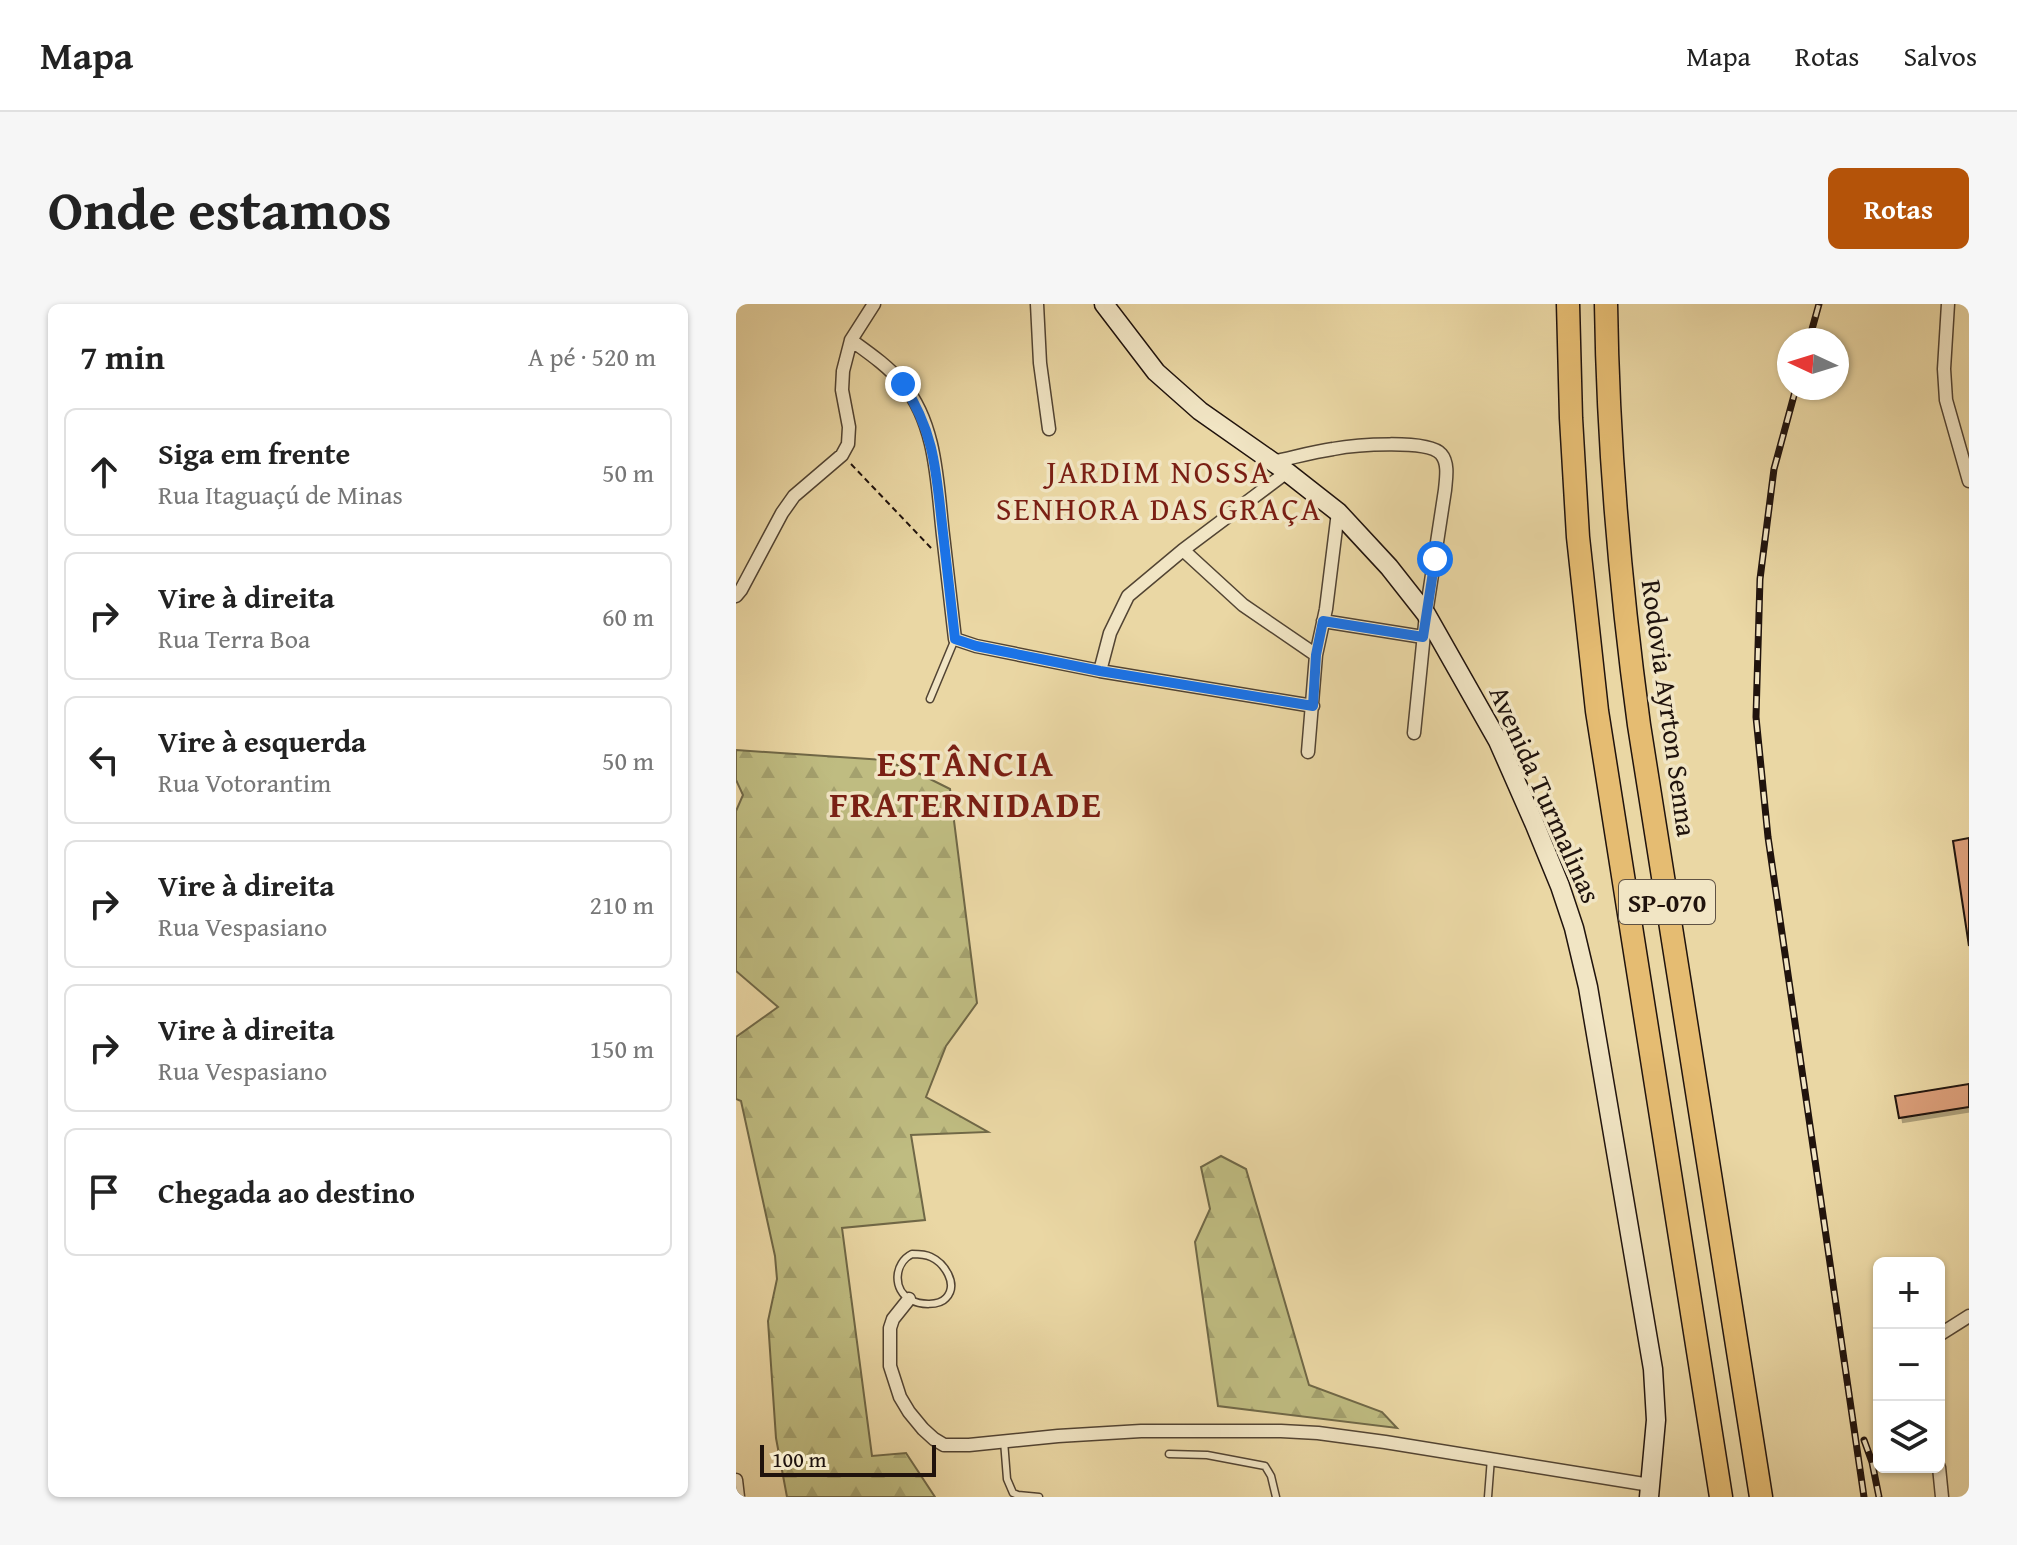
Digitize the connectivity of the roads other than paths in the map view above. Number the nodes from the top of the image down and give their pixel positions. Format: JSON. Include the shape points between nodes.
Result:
{"nodes":[{"id":1,"x":874,"y":304,"type":"edge"},
{"id":2,"x":1037,"y":304,"type":"edge"},
{"id":3,"x":1104,"y":304,"type":"edge"},
{"id":4,"x":1568,"y":304,"type":"edge"},
{"id":5,"x":1606,"y":304,"type":"edge"},
{"id":6,"x":1948,"y":304,"type":"edge"},
{"id":7,"x":851,"y":340,"type":"junction"},
{"id":8,"x":1049,"y":429,"type":"dead end"},
{"id":9,"x":1280,"y":467,"type":"junction"},
{"id":10,"x":1969,"y":481,"type":"edge"},
{"id":11,"x":1338,"y":512,"type":"junction"},
{"id":12,"x":1183,"y":550,"type":"junction"},
{"id":13,"x":736,"y":596,"type":"edge"},
{"id":14,"x":1426,"y":614,"type":"junction"},
{"id":15,"x":1323,"y":621,"type":"junction"},
{"id":16,"x":1423,"y":637,"type":"junction"},
{"id":17,"x":955,"y":639,"type":"junction"},
{"id":18,"x":1316,"y":655,"type":"junction"},
{"id":19,"x":1100,"y":671,"type":"junction"},
{"id":20,"x":930,"y":699,"type":"dead end"},
{"id":21,"x":1313,"y":706,"type":"junction"},
{"id":22,"x":1414,"y":733,"type":"dead end"},
{"id":23,"x":1308,"y":752,"type":"dead end"},
{"id":24,"x":909,"y":1299,"type":"junction"},
{"id":25,"x":1969,"y":1316,"type":"edge"},
{"id":26,"x":1945,"y":1331,"type":"edge"},
{"id":27,"x":1004,"y":1441,"type":"junction"},
{"id":28,"x":1169,"y":1454,"type":"dead end"},
{"id":29,"x":1491,"y":1458,"type":"junction"},
{"id":30,"x":1940,"y":1473,"type":"edge"},
{"id":31,"x":736,"y":1480,"type":"edge"},
{"id":32,"x":1649,"y":1491,"type":"edge"},
{"id":33,"x":738,"y":1497,"type":"edge"},
{"id":34,"x":1039,"y":1497,"type":"edge"},
{"id":35,"x":1276,"y":1497,"type":"edge"},
{"id":36,"x":1488,"y":1497,"type":"edge"},
{"id":37,"x":1721,"y":1497,"type":"edge"},
{"id":38,"x":1761,"y":1497,"type":"edge"},
{"id":39,"x":1942,"y":1497,"type":"edge"}],
"edges":[{"from":1,"to":7,"type":"street"},
{"from":2,"to":8,"type":"street"},
{"from":3,"to":9,"type":"street","name":"Avenida Turmalinas","via":[[1175,391]]},
{"from":4,"to":37,"type":"highway","number":"SP-070","via":[[1578,537],[1597,711]]},
{"from":5,"to":38,"type":"highway","name":"Rodovia Ayrton Senna","number":"SP-070","via":[[1609,417],[1627,630]]},
{"from":6,"to":10,"type":"street","via":[[1946,400]]},
{"from":7,"to":13,"type":"street","via":[[842,390],[848,444],[794,496]]},
{"from":7,"to":17,"type":"street","via":[[903,384],[928,431]]},
{"from":9,"to":11,"type":"street","name":"Avenida Turmalinas"},
{"from":9,"to":12,"type":"street"},
{"from":9,"to":14,"type":"street","via":[[1335,449],[1417,445],[1439,452],[1445,459],[1445,490]]},
{"from":11,"to":14,"type":"street","name":"Avenida Turmalinas"},
{"from":11,"to":15,"type":"street"},
{"from":12,"to":18,"type":"street","via":[[1243,605]]},
{"from":12,"to":19,"type":"street","via":[[1128,596]]},
{"from":14,"to":16,"type":"street"},
{"from":14,"to":32,"type":"street","name":"Avenida Turmalinas","via":[[1498,741],[1574,928],[1653,1369],[1656,1420]]},
{"from":15,"to":16,"type":"street"},
{"from":15,"to":18,"type":"street"},
{"from":16,"to":22,"type":"street"},
{"from":17,"to":19,"type":"street"},
{"from":17,"to":20,"type":"lane"},
{"from":18,"to":21,"type":"street"},
{"from":19,"to":21,"type":"street"},
{"from":21,"to":23,"type":"street"},
{"from":24,"to":24,"type":"lane","via":[[929,1304],[945,1300],[950,1277],[944,1266],[921,1254],[906,1257],[897,1270]]},
{"from":24,"to":27,"type":"street","via":[[893,1319],[889,1345],[893,1380],[909,1412],[944,1445]]},
{"from":25,"to":26,"type":"street"},
{"from":27,"to":29,"type":"street","via":[[1141,1431],[1281,1431]]},
{"from":27,"to":34,"type":"lane","via":[[1013,1493]]},
{"from":28,"to":35,"type":"lane","via":[[1265,1466]]},
{"from":29,"to":32,"type":"street"},
{"from":29,"to":36,"type":"lane"},
{"from":30,"to":39,"type":"street"},
{"from":31,"to":33,"type":"street"}]}
